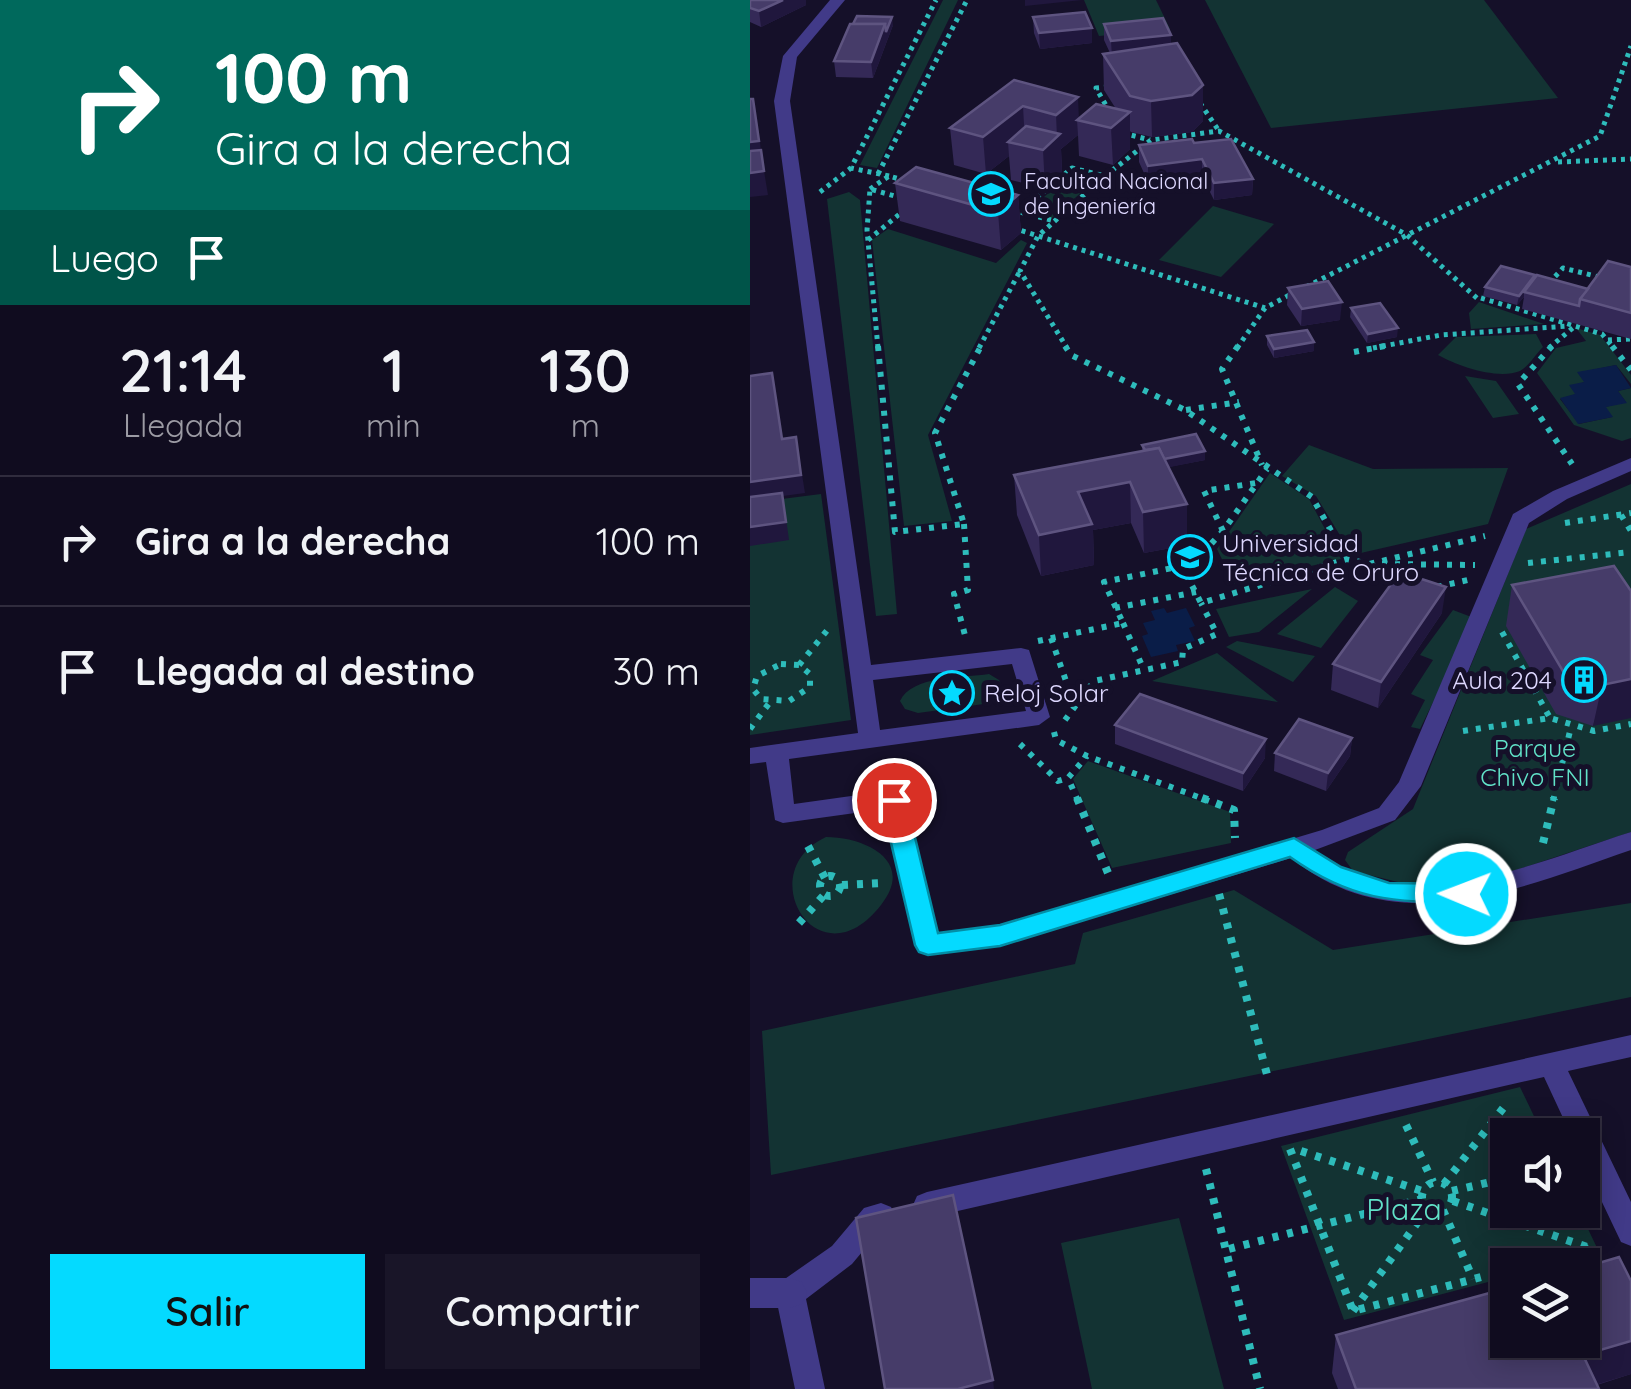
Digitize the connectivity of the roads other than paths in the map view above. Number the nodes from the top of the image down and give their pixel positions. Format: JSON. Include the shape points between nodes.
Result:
{"nodes":[{"id":1,"x":838,"y":0,"type":"edge"},
{"id":2,"x":1631,"y":464,"type":"edge"},
{"id":3,"x":863,"y":674,"type":"junction"},
{"id":4,"x":870,"y":739,"type":"junction"},
{"id":5,"x":776,"y":752,"type":"junction"},
{"id":6,"x":750,"y":756,"type":"edge"},
{"id":7,"x":1631,"y":841,"type":"edge"},
{"id":8,"x":1294,"y":847,"type":"junction"},
{"id":9,"x":1631,"y":1046,"type":"edge"},
{"id":10,"x":1551,"y":1064,"type":"junction"},
{"id":11,"x":1631,"y":1233,"type":"edge"},
{"id":12,"x":750,"y":1293,"type":"edge"},
{"id":13,"x":790,"y":1293,"type":"junction"},
{"id":14,"x":810,"y":1389,"type":"edge"}],
"edges":[{"from":1,"to":3,"type":"lane","via":[[790,56],[782,101]]},
{"from":2,"to":8,"type":"lane","via":[[1520,519],[1424,758],[1387,814]]},
{"from":3,"to":4,"type":"lane"},
{"from":3,"to":4,"type":"lane","via":[[1021,655],[1039,717]]},
{"from":4,"to":5,"type":"lane"},
{"from":5,"to":6,"type":"lane"},
{"from":5,"to":8,"type":"lane","via":[[783,814],[894,800],[928,945],[1000,936]]},
{"from":7,"to":8,"type":"lane","via":[[1466,894],[1388,893],[1332,874]]},
{"from":9,"to":10,"type":"lane"},
{"from":10,"to":11,"type":"lane"},
{"from":10,"to":13,"type":"lane","via":[[874,1218],[842,1255]]},
{"from":12,"to":13,"type":"street"},
{"from":13,"to":14,"type":"lane"}]}
